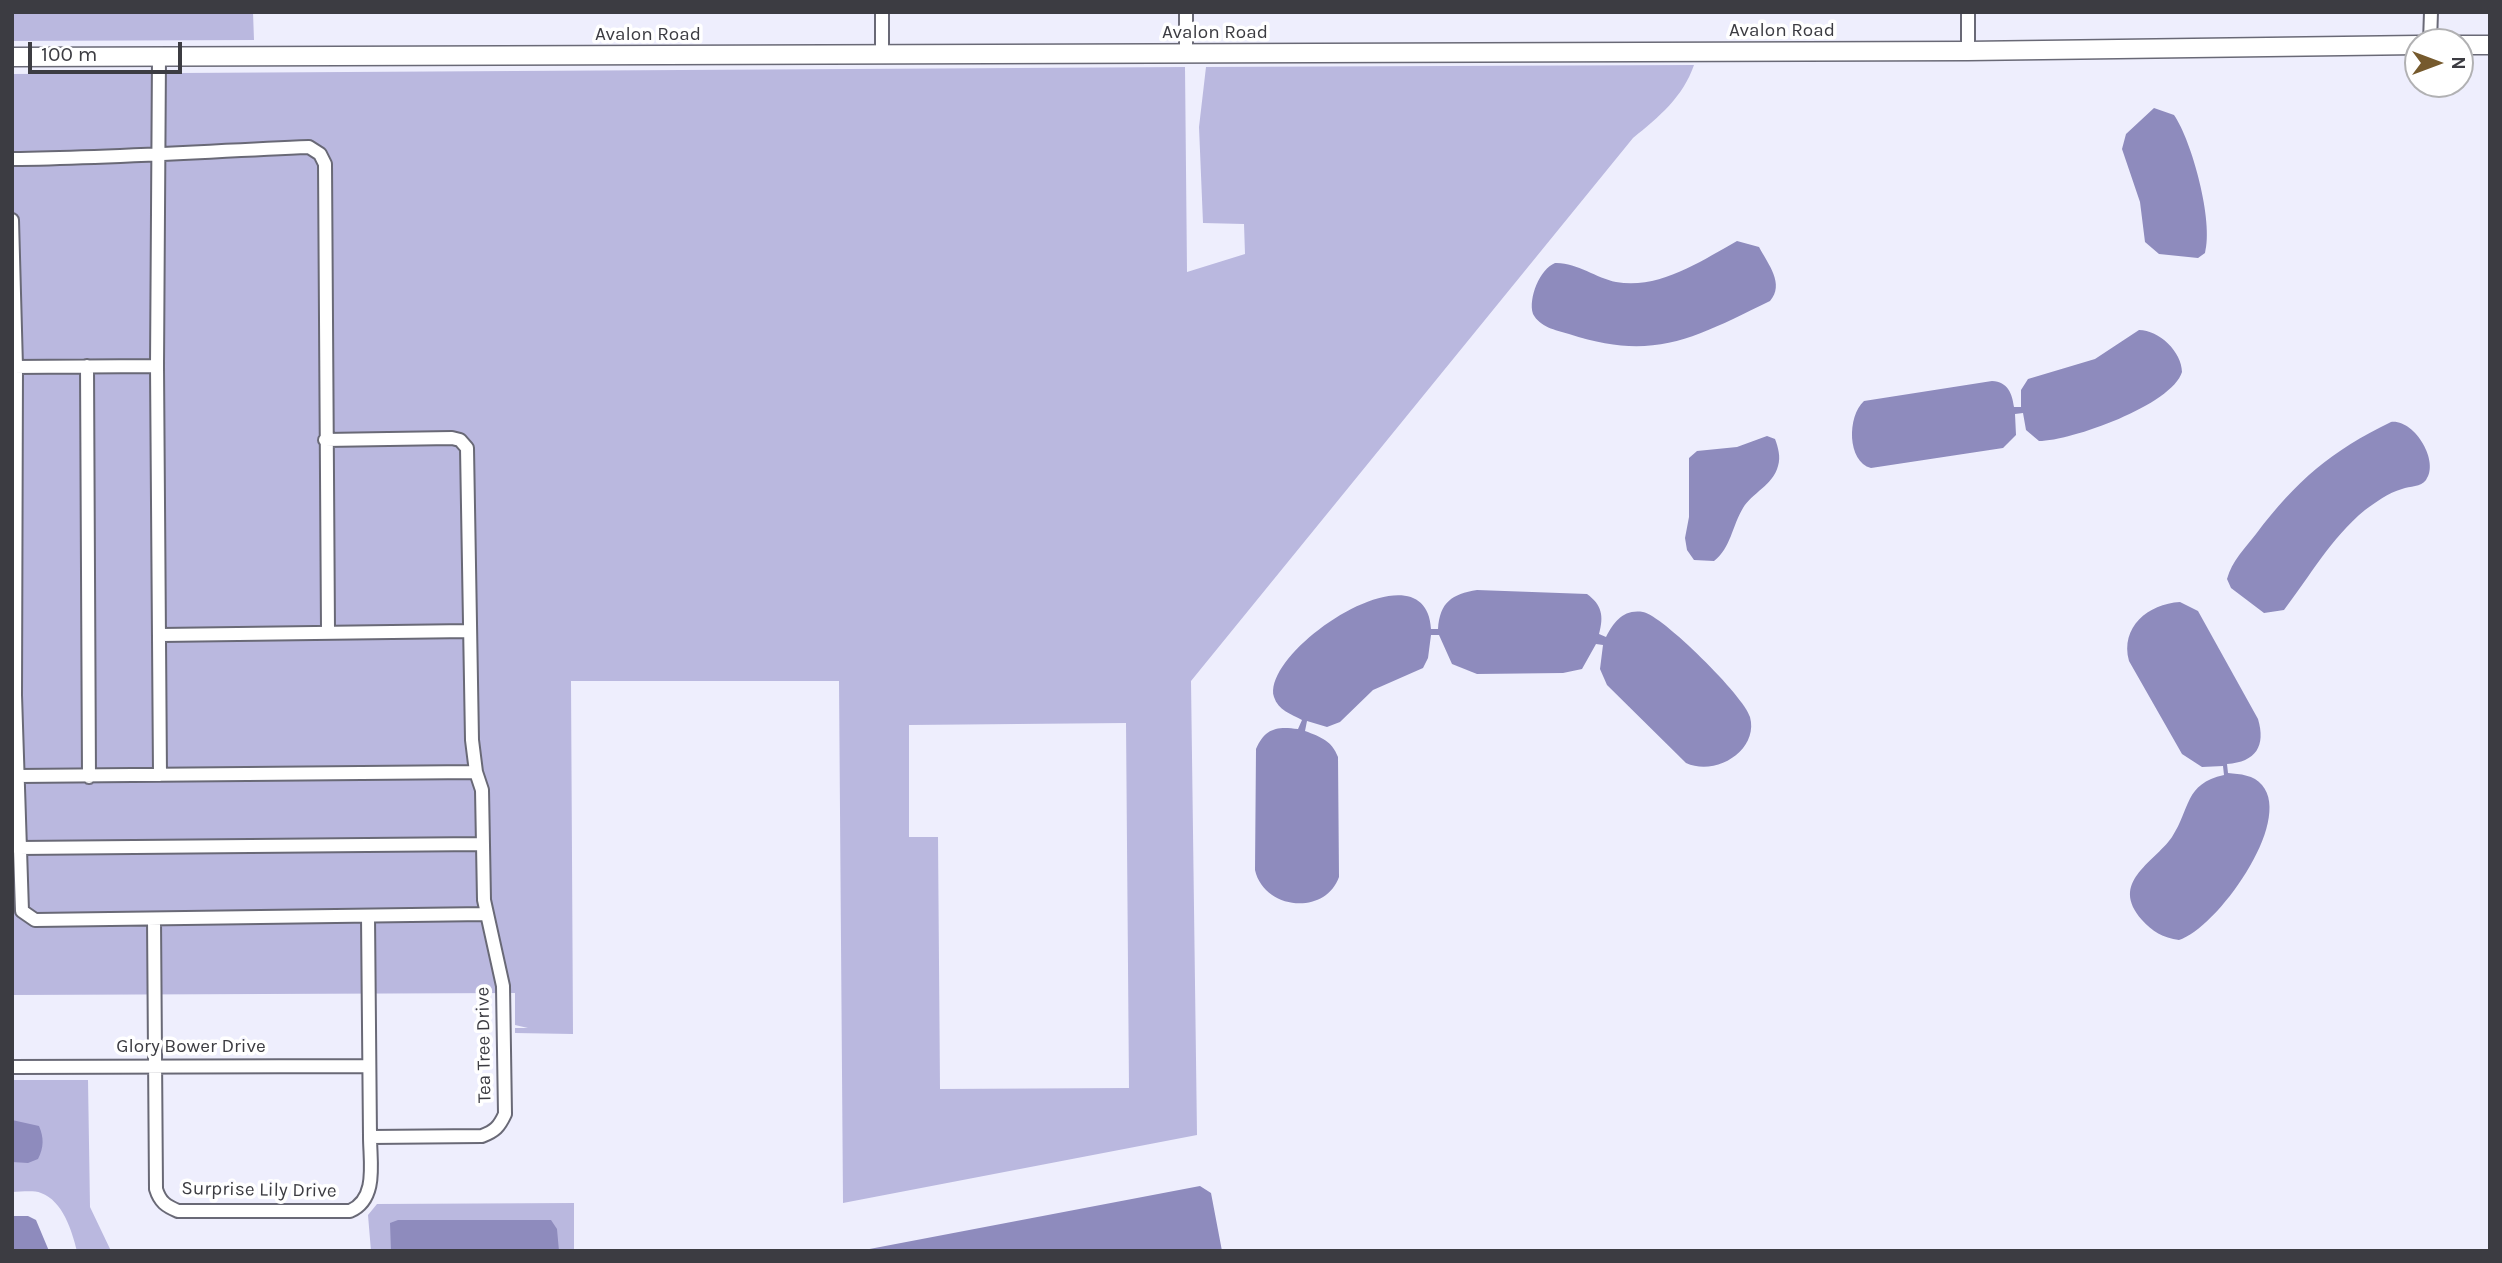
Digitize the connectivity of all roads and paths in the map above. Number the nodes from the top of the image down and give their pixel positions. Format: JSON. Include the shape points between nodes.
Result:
{"nodes":[{"id":1,"x":882,"y":12,"type":"edge"},
{"id":2,"x":1186,"y":12,"type":"edge"},
{"id":3,"x":1968,"y":12,"type":"edge"},
{"id":4,"x":2404,"y":45,"type":"edge"},
{"id":5,"x":1968,"y":51,"type":"junction"},
{"id":6,"x":1186,"y":54,"type":"junction"},
{"id":7,"x":882,"y":56,"type":"junction"},
{"id":8,"x":12,"y":57,"type":"edge"},
{"id":9,"x":159,"y":57,"type":"junction"},
{"id":10,"x":157,"y":153,"type":"junction"},
{"id":11,"x":12,"y":159,"type":"edge"},
{"id":12,"x":12,"y":220,"type":"edge"},
{"id":13,"x":88,"y":366,"type":"junction"},
{"id":14,"x":157,"y":366,"type":"junction"},
{"id":15,"x":14,"y":367,"type":"edge"},
{"id":16,"x":325,"y":440,"type":"junction"},
{"id":17,"x":328,"y":631,"type":"junction"},
{"id":18,"x":469,"y":631,"type":"junction"},
{"id":19,"x":161,"y":635,"type":"junction"},
{"id":20,"x":14,"y":695,"type":"edge"},
{"id":21,"x":476,"y":772,"type":"junction"},
{"id":22,"x":160,"y":775,"type":"junction"},
{"id":23,"x":18,"y":776,"type":"junction"},
{"id":24,"x":89,"y":777,"type":"junction"},
{"id":25,"x":483,"y":844,"type":"junction"},
{"id":26,"x":18,"y":848,"type":"junction"},
{"id":27,"x":486,"y":914,"type":"junction"},
{"id":28,"x":368,"y":916,"type":"junction"},
{"id":29,"x":154,"y":919,"type":"junction"},
{"id":30,"x":156,"y":1066,"type":"junction"},
{"id":31,"x":369,"y":1066,"type":"junction"},
{"id":32,"x":12,"y":1067,"type":"edge"},
{"id":33,"x":370,"y":1137,"type":"junction"}],
"edges":[{"from":1,"to":7,"type":"street"},
{"from":2,"to":6,"type":"street"},
{"from":3,"to":5,"type":"street"},
{"from":4,"to":5,"type":"main road","name":"Avalon Road"},
{"from":5,"to":6,"type":"main road","name":"Avalon Road"},
{"from":6,"to":7,"type":"main road","name":"Avalon Road"},
{"from":7,"to":9,"type":"main road","name":"Avalon Road"},
{"from":8,"to":9,"type":"main road","name":"Avalon Road"},
{"from":9,"to":10,"type":"street"},
{"from":10,"to":11,"type":"street","via":[[131,158]]},
{"from":10,"to":14,"type":"street"},
{"from":10,"to":16,"type":"street","via":[[309,148],[320,154],[325,164]]},
{"from":12,"to":15,"type":"street"},
{"from":13,"to":14,"type":"street"},
{"from":13,"to":15,"type":"street"},
{"from":13,"to":24,"type":"street"},
{"from":14,"to":19,"type":"street"},
{"from":15,"to":20,"type":"street"},
{"from":16,"to":17,"type":"street"},
{"from":16,"to":18,"type":"street","name":"Tea Tree Drive","via":[[452,438],[467,448]]},
{"from":17,"to":18,"type":"street"},
{"from":17,"to":19,"type":"street"},
{"from":18,"to":21,"type":"street","name":"Tea Tree Drive"},
{"from":19,"to":22,"type":"street"},
{"from":20,"to":23,"type":"street"},
{"from":21,"to":22,"type":"street"},
{"from":21,"to":25,"type":"street","name":"Tea Tree Drive","via":[[482,790]]},
{"from":22,"to":24,"type":"street"},
{"from":23,"to":24,"type":"street"},
{"from":23,"to":26,"type":"street"},
{"from":25,"to":26,"type":"street"},
{"from":25,"to":27,"type":"street","name":"Tea Tree Drive"},
{"from":26,"to":29,"type":"street","via":[[22,911],[35,920]]},
{"from":27,"to":28,"type":"street"},
{"from":27,"to":33,"type":"street","name":"Tea Tree Drive","via":[[503,986],[505,1114],[495,1131],[482,1136]]},
{"from":28,"to":29,"type":"street"},
{"from":28,"to":31,"type":"street"},
{"from":29,"to":30,"type":"street","name":"Surprise Lily Drive"},
{"from":30,"to":31,"type":"street","name":"Glory Bower Drive"},
{"from":30,"to":32,"type":"street","name":"Glory Bower Drive"},
{"from":30,"to":33,"type":"street","name":"Surprise Lily Drive","via":[[156,1189],[166,1206],[178,1211],[350,1211],[365,1201],[370,1187]]},
{"from":31,"to":33,"type":"street"}]}
